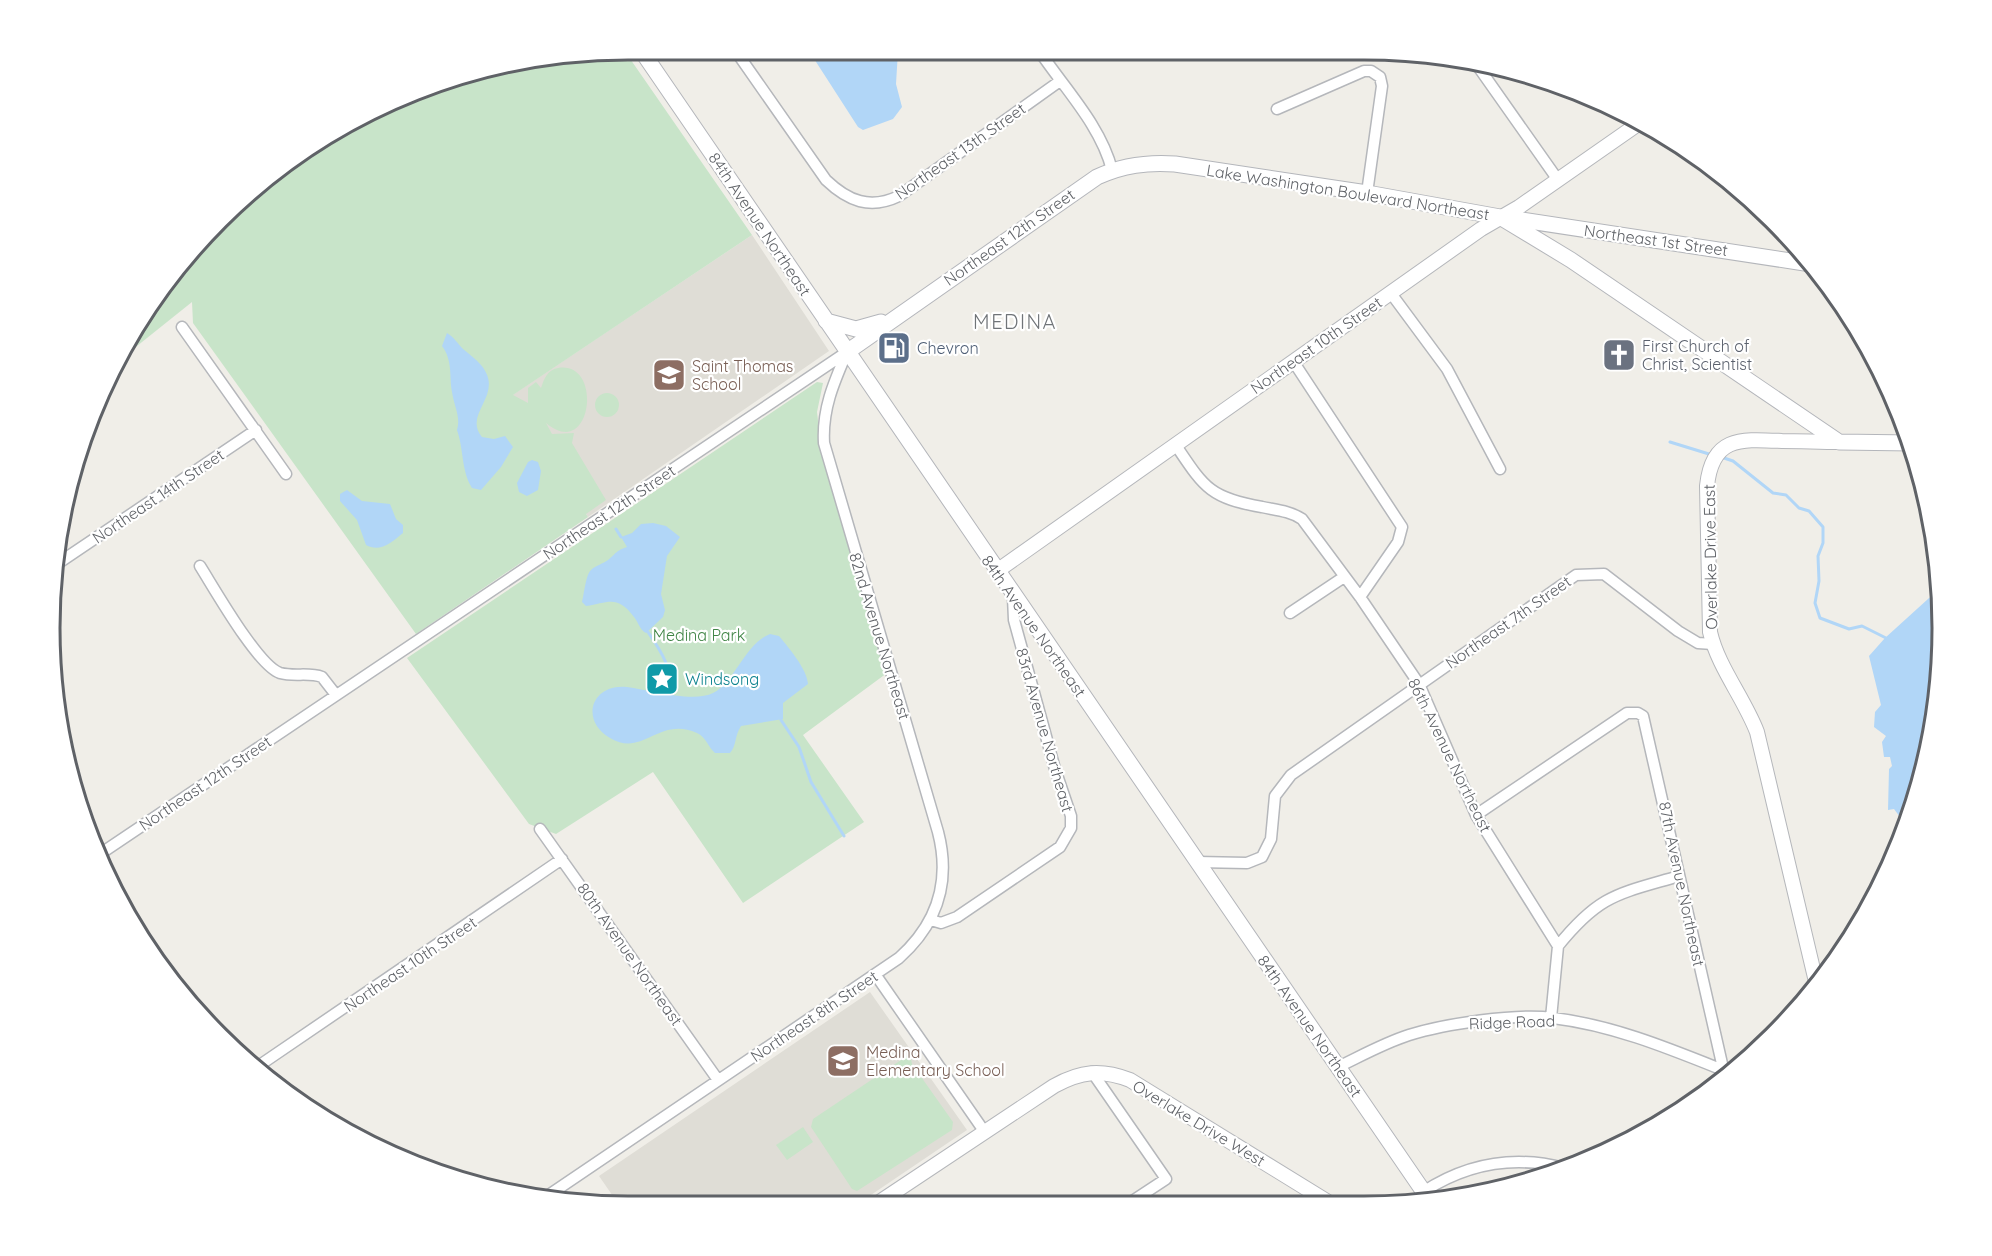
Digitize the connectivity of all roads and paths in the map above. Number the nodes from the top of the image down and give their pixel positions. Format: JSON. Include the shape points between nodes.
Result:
{"nodes":[{"id":1,"x":648,"y":60,"type":"edge"},
{"id":2,"x":742,"y":60,"type":"edge"},
{"id":3,"x":1046,"y":60,"type":"edge"},
{"id":4,"x":1483,"y":73,"type":"edge"},
{"id":5,"x":1060,"y":81,"type":"junction"},
{"id":6,"x":1277,"y":110,"type":"dead end"},
{"id":7,"x":1632,"y":128,"type":"edge"},
{"id":8,"x":1112,"y":170,"type":"junction"},
{"id":9,"x":1558,"y":180,"type":"junction"},
{"id":10,"x":1367,"y":193,"type":"junction"},
{"id":11,"x":1500,"y":217,"type":"junction"},
{"id":12,"x":1580,"y":229,"type":"junction"},
{"id":13,"x":1571,"y":260,"type":"junction"},
{"id":14,"x":1799,"y":262,"type":"edge"},
{"id":15,"x":1390,"y":292,"type":"junction"},
{"id":16,"x":892,"y":320,"type":"junction"},
{"id":17,"x":826,"y":321,"type":"junction"},
{"id":18,"x":182,"y":327,"type":"dead end"},
{"id":19,"x":847,"y":352,"type":"junction"},
{"id":20,"x":1293,"y":361,"type":"junction"},
{"id":21,"x":808,"y":377,"type":"junction"},
{"id":22,"x":831,"y":390,"type":"junction"},
{"id":23,"x":1812,"y":423,"type":"junction"},
{"id":24,"x":256,"y":430,"type":"junction"},
{"id":25,"x":1807,"y":442,"type":"junction"},
{"id":26,"x":1839,"y":442,"type":"junction"},
{"id":27,"x":1901,"y":443,"type":"edge"},
{"id":28,"x":1175,"y":444,"type":"junction"},
{"id":29,"x":1500,"y":469,"type":"dead end"},
{"id":30,"x":286,"y":474,"type":"dead end"},
{"id":31,"x":64,"y":559,"type":"edge"},
{"id":32,"x":200,"y":567,"type":"dead end"},
{"id":33,"x":997,"y":571,"type":"junction"},
{"id":34,"x":1344,"y":577,"type":"junction"},
{"id":35,"x":1013,"y":597,"type":"junction"},
{"id":36,"x":1360,"y":597,"type":"junction"},
{"id":37,"x":1290,"y":613,"type":"dead end"},
{"id":38,"x":1713,"y":644,"type":"junction"},
{"id":39,"x":1419,"y":684,"type":"junction"},
{"id":40,"x":336,"y":695,"type":"junction"},
{"id":41,"x":1476,"y":815,"type":"junction"},
{"id":42,"x":540,"y":829,"type":"dead end"},
{"id":43,"x":106,"y":850,"type":"edge"},
{"id":44,"x":562,"y":859,"type":"junction"},
{"id":45,"x":1197,"y":862,"type":"junction"},
{"id":46,"x":1679,"y":876,"type":"junction"},
{"id":47,"x":931,"y":921,"type":"junction"},
{"id":48,"x":1558,"y":946,"type":"junction"},
{"id":49,"x":875,"y":974,"type":"junction"},
{"id":50,"x":1814,"y":975,"type":"edge"},
{"id":51,"x":1551,"y":1018,"type":"junction"},
{"id":52,"x":263,"y":1063,"type":"edge"},
{"id":53,"x":1338,"y":1068,"type":"junction"},
{"id":54,"x":1723,"y":1068,"type":"edge"},
{"id":55,"x":1720,"y":1071,"type":"edge"},
{"id":56,"x":1092,"y":1072,"type":"junction"},
{"id":57,"x":718,"y":1080,"type":"junction"},
{"id":58,"x":984,"y":1131,"type":"junction"},
{"id":59,"x":1548,"y":1166,"type":"edge"},
{"id":60,"x":555,"y":1191,"type":"edge"},
{"id":61,"x":1433,"y":1192,"type":"edge"},
{"id":62,"x":1424,"y":1193,"type":"edge"},
{"id":63,"x":888,"y":1196,"type":"edge"},
{"id":64,"x":1140,"y":1196,"type":"edge"},
{"id":65,"x":1318,"y":1196,"type":"edge"}],
"edges":[{"from":1,"to":17,"type":"main road","name":"84th Avenue Northeast"},
{"from":2,"to":5,"type":"street","name":"Northeast 13th Street","via":[[826,180],[854,201],[874,204],[899,196]]},
{"from":3,"to":5,"type":"street"},
{"from":4,"to":9,"type":"street"},
{"from":5,"to":8,"type":"street","via":[[1092,125]]},
{"from":6,"to":10,"type":"street","via":[[1364,71],[1380,77]]},
{"from":7,"to":9,"type":"street","name":"Northeast 10th Street"},
{"from":8,"to":10,"type":"main road","name":"Lake Washington Boulevard Northeast","via":[[1151,162],[1175,164]]},
{"from":8,"to":16,"type":"main road","name":"Northeast 12th Street","via":[[1079,188]]},
{"from":9,"to":11,"type":"street","name":"Northeast 10th Street"},
{"from":10,"to":11,"type":"main road","name":"Lake Washington Boulevard Northeast"},
{"from":11,"to":12,"type":"main road","name":"Northeast 1st Street"},
{"from":11,"to":13,"type":"main road","name":"Lake Washington Boulevard Northeast"},
{"from":11,"to":15,"type":"street","name":"Northeast 10th Street"},
{"from":12,"to":13,"type":"main road","via":[[1566,239],[1565,250]]},
{"from":12,"to":14,"type":"main road","name":"Northeast 1st Street"},
{"from":13,"to":23,"type":"main road","name":"Lake Washington Boulevard Northeast"},
{"from":15,"to":20,"type":"street","name":"Northeast 10th Street"},
{"from":15,"to":29,"type":"street","via":[[1448,369]]},
{"from":16,"to":17,"type":"main road","via":[[856,329]]},
{"from":16,"to":19,"type":"main road","name":"Northeast 12th Street"},
{"from":17,"to":19,"type":"main road","name":"84th Avenue Northeast"},
{"from":18,"to":24,"type":"street"},
{"from":19,"to":21,"type":"street","name":"Northeast 12th Street"},
{"from":19,"to":22,"type":"street","name":"82nd Avenue Northeast"},
{"from":19,"to":33,"type":"main road","name":"84th Avenue Northeast"},
{"from":20,"to":28,"type":"street","name":"Northeast 10th Street"},
{"from":20,"to":36,"type":"street","via":[[1402,527],[1398,542]]},
{"from":21,"to":22,"type":"street","via":[[825,378]]},
{"from":21,"to":40,"type":"street","name":"Northeast 12th Street"},
{"from":22,"to":47,"type":"street","name":"82nd Avenue Northeast","via":[[823,425],[828,462],[943,850],[943,887]]},
{"from":23,"to":25,"type":"street"},
{"from":23,"to":26,"type":"main road","name":"Lake Washington Boulevard Northeast"},
{"from":24,"to":30,"type":"street"},
{"from":24,"to":31,"type":"street","name":"Northeast 14th Street"},
{"from":25,"to":26,"type":"street","name":"Overlake Drive East"},
{"from":25,"to":38,"type":"street","name":"Overlake Drive East","via":[[1737,440],[1712,463],[1707,486],[1706,542]]},
{"from":26,"to":27,"type":"main road"},
{"from":28,"to":33,"type":"street","name":"Northeast 10th Street"},
{"from":28,"to":34,"type":"street","name":"86th Avenue Northeast","via":[[1217,496],[1289,512],[1302,519]]},
{"from":32,"to":40,"type":"street","via":[[272,668],[322,677]]},
{"from":33,"to":35,"type":"main road","name":"84th Avenue Northeast"},
{"from":34,"to":36,"type":"street","name":"86th Avenue Northeast"},
{"from":34,"to":37,"type":"street"},
{"from":35,"to":45,"type":"main road","name":"84th Avenue Northeast"},
{"from":35,"to":47,"type":"street","name":"83rd Avenue Northeast","via":[[1014,620],[1071,816],[1071,828],[1060,847],[957,917],[941,923]]},
{"from":36,"to":39,"type":"street","name":"86th Avenue Northeast"},
{"from":38,"to":39,"type":"street","name":"Northeast 7th Street","via":[[1698,643],[1678,631],[1604,574],[1586,573],[1568,578]]},
{"from":38,"to":50,"type":"street","name":"Overlake Drive East","via":[[1757,732]]},
{"from":39,"to":41,"type":"street","name":"86th Avenue Northeast"},
{"from":39,"to":45,"type":"street","name":"Northeast 7th Street","via":[[1286,780],[1275,796],[1271,839],[1262,857],[1247,863]]},
{"from":40,"to":43,"type":"street","name":"Northeast 12th Street"},
{"from":41,"to":46,"type":"street","name":"87th Avenue Northeast","via":[[1627,713],[1638,713],[1647,723]]},
{"from":41,"to":48,"type":"street","name":"86th Avenue Northeast"},
{"from":42,"to":44,"type":"street","name":"80th Avenue Northeast"},
{"from":44,"to":52,"type":"street","name":"Northeast 10th Street"},
{"from":44,"to":57,"type":"street","name":"80th Avenue Northeast"},
{"from":45,"to":53,"type":"main road","name":"84th Avenue Northeast"},
{"from":46,"to":48,"type":"street","via":[[1608,898],[1584,915]]},
{"from":46,"to":54,"type":"street","name":"87th Avenue Northeast"},
{"from":47,"to":49,"type":"street","name":"Northeast 8th Street","via":[[914,945]]},
{"from":48,"to":51,"type":"street"},
{"from":49,"to":57,"type":"street","name":"Northeast 8th Street"},
{"from":49,"to":58,"type":"street"},
{"from":51,"to":53,"type":"street","name":"Ridge Road","via":[[1440,1027],[1407,1036]]},
{"from":51,"to":55,"type":"street","name":"Ridge Road","via":[[1640,1038]]},
{"from":53,"to":62,"type":"main road","name":"84th Avenue Northeast"},
{"from":56,"to":58,"type":"street","name":"Overlake Drive West","via":[[1054,1086]]},
{"from":56,"to":64,"type":"street","via":[[1166,1179]]},
{"from":56,"to":65,"type":"street","name":"Overlake Drive West","via":[[1130,1080]]},
{"from":57,"to":60,"type":"street","name":"Northeast 8th Street"},
{"from":58,"to":63,"type":"street","name":"Overlake Drive West"},
{"from":59,"to":61,"type":"street","via":[[1526,1162],[1480,1165],[1466,1169]]}]}
